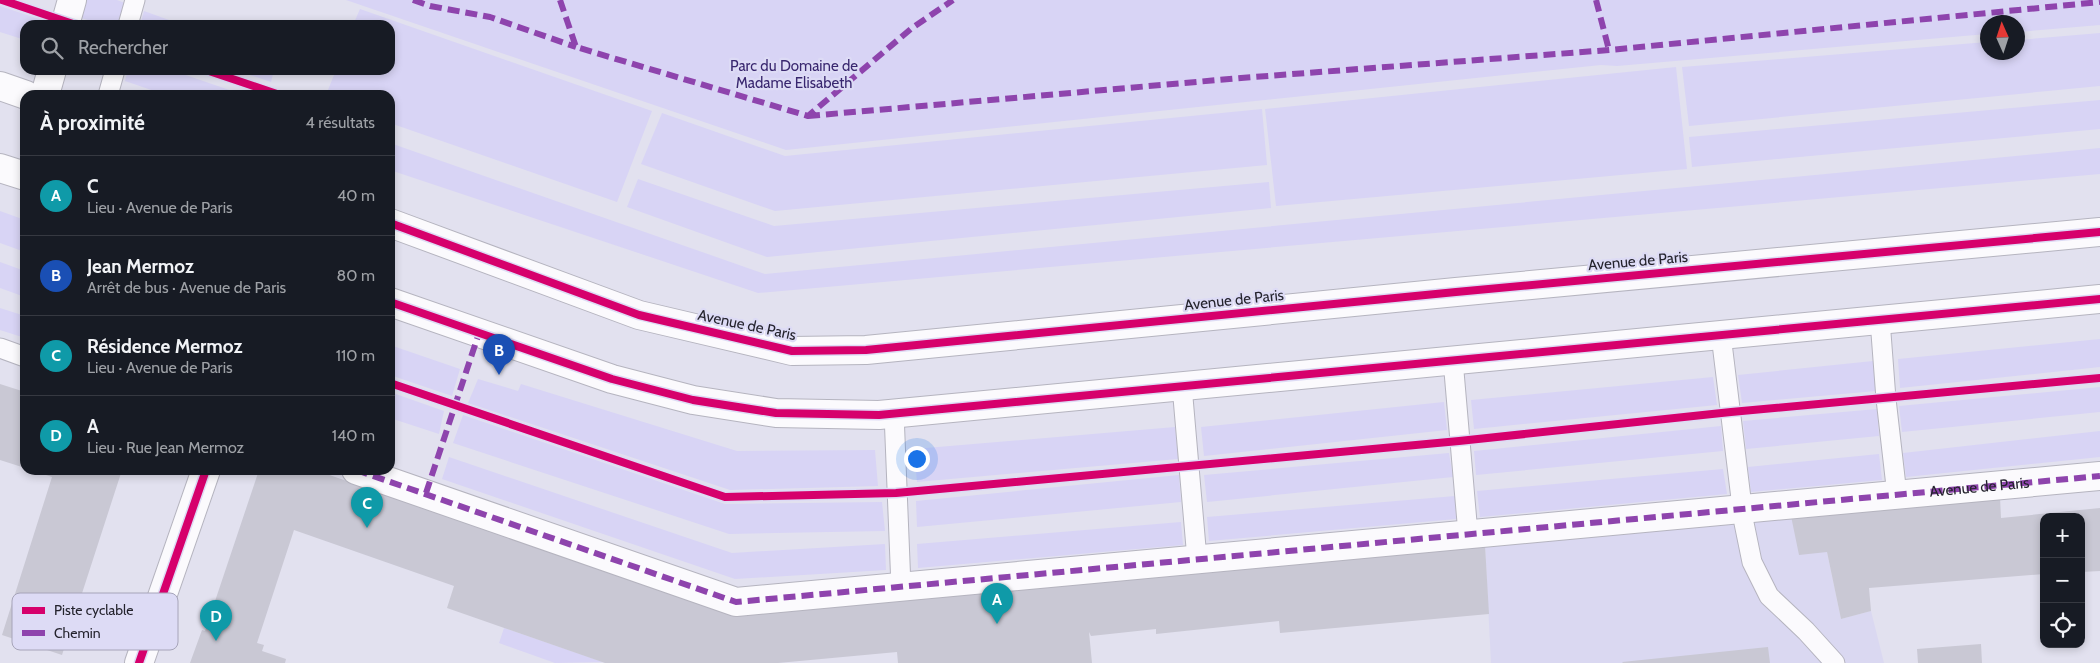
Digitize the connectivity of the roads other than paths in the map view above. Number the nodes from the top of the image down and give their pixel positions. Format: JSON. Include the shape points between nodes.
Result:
{"nodes":[{"id":1,"x":72,"y":0,"type":"edge"},
{"id":2,"x":135,"y":0,"type":"edge"},
{"id":3,"x":66,"y":20,"type":"edge"},
{"id":4,"x":129,"y":20,"type":"edge"},
{"id":5,"x":50,"y":75,"type":"edge"},
{"id":6,"x":114,"y":75,"type":"edge"},
{"id":7,"x":0,"y":86,"type":"edge"},
{"id":8,"x":46,"y":90,"type":"edge"},
{"id":9,"x":109,"y":90,"type":"edge"},
{"id":10,"x":20,"y":93,"type":"edge"},
{"id":11,"x":0,"y":168,"type":"edge"},
{"id":12,"x":20,"y":174,"type":"edge"},
{"id":13,"x":395,"y":225,"type":"edge"},
{"id":14,"x":2100,"y":232,"type":"edge"},
{"id":15,"x":2100,"y":299,"type":"edge"},
{"id":16,"x":395,"y":304,"type":"edge"},
{"id":17,"x":1880,"y":320,"type":"junction"},
{"id":18,"x":1722,"y":335,"type":"junction"},
{"id":19,"x":0,"y":348,"type":"edge"},
{"id":20,"x":20,"y":355,"type":"edge"},
{"id":21,"x":1453,"y":360,"type":"junction"},
{"id":22,"x":1182,"y":386,"type":"junction"},
{"id":23,"x":894,"y":413,"type":"junction"},
{"id":24,"x":204,"y":475,"type":"edge"},
{"id":25,"x":370,"y":475,"type":"edge"},
{"id":26,"x":2100,"y":476,"type":"edge"},
{"id":27,"x":1897,"y":495,"type":"junction"},
{"id":28,"x":1743,"y":509,"type":"junction"},
{"id":29,"x":1468,"y":534,"type":"junction"},
{"id":30,"x":1197,"y":559,"type":"junction"},
{"id":31,"x":901,"y":587,"type":"junction"},
{"id":32,"x":163,"y":593,"type":"edge"},
{"id":33,"x":144,"y":650,"type":"edge"},
{"id":34,"x":139,"y":663,"type":"edge"},
{"id":35,"x":1835,"y":663,"type":"edge"}],
"edges":[{"from":1,"to":3,"type":"main road"},
{"from":2,"to":4,"type":"lane"},
{"from":5,"to":8,"type":"main road"},
{"from":6,"to":9,"type":"lane"},
{"from":7,"to":10,"type":"main road"},
{"from":11,"to":12,"type":"main road"},
{"from":13,"to":14,"type":"main road","name":"Avenue de Paris","via":[[639,314],[792,351],[866,350]]},
{"from":15,"to":17,"type":"main road"},
{"from":16,"to":23,"type":"main road","via":[[612,379],[692,400],[776,412]]},
{"from":17,"to":18,"type":"main road"},
{"from":17,"to":27,"type":"lane"},
{"from":18,"to":21,"type":"main road"},
{"from":18,"to":28,"type":"lane"},
{"from":19,"to":20,"type":"lane"},
{"from":21,"to":22,"type":"main road"},
{"from":21,"to":29,"type":"lane"},
{"from":22,"to":23,"type":"main road"},
{"from":22,"to":30,"type":"lane"},
{"from":23,"to":31,"type":"lane"},
{"from":24,"to":32,"type":"main road"},
{"from":25,"to":31,"type":"main road","name":"Avenue de Paris","via":[[736,602]]},
{"from":26,"to":27,"type":"main road","name":"Avenue de Paris"},
{"from":27,"to":28,"type":"main road","name":"Avenue de Paris"},
{"from":28,"to":29,"type":"main road","name":"Avenue de Paris"},
{"from":28,"to":35,"type":"lane","via":[[1752,562],[1768,596]]},
{"from":29,"to":30,"type":"main road","name":"Avenue de Paris"},
{"from":30,"to":31,"type":"main road","name":"Avenue de Paris"},
{"from":33,"to":34,"type":"main road"}]}
